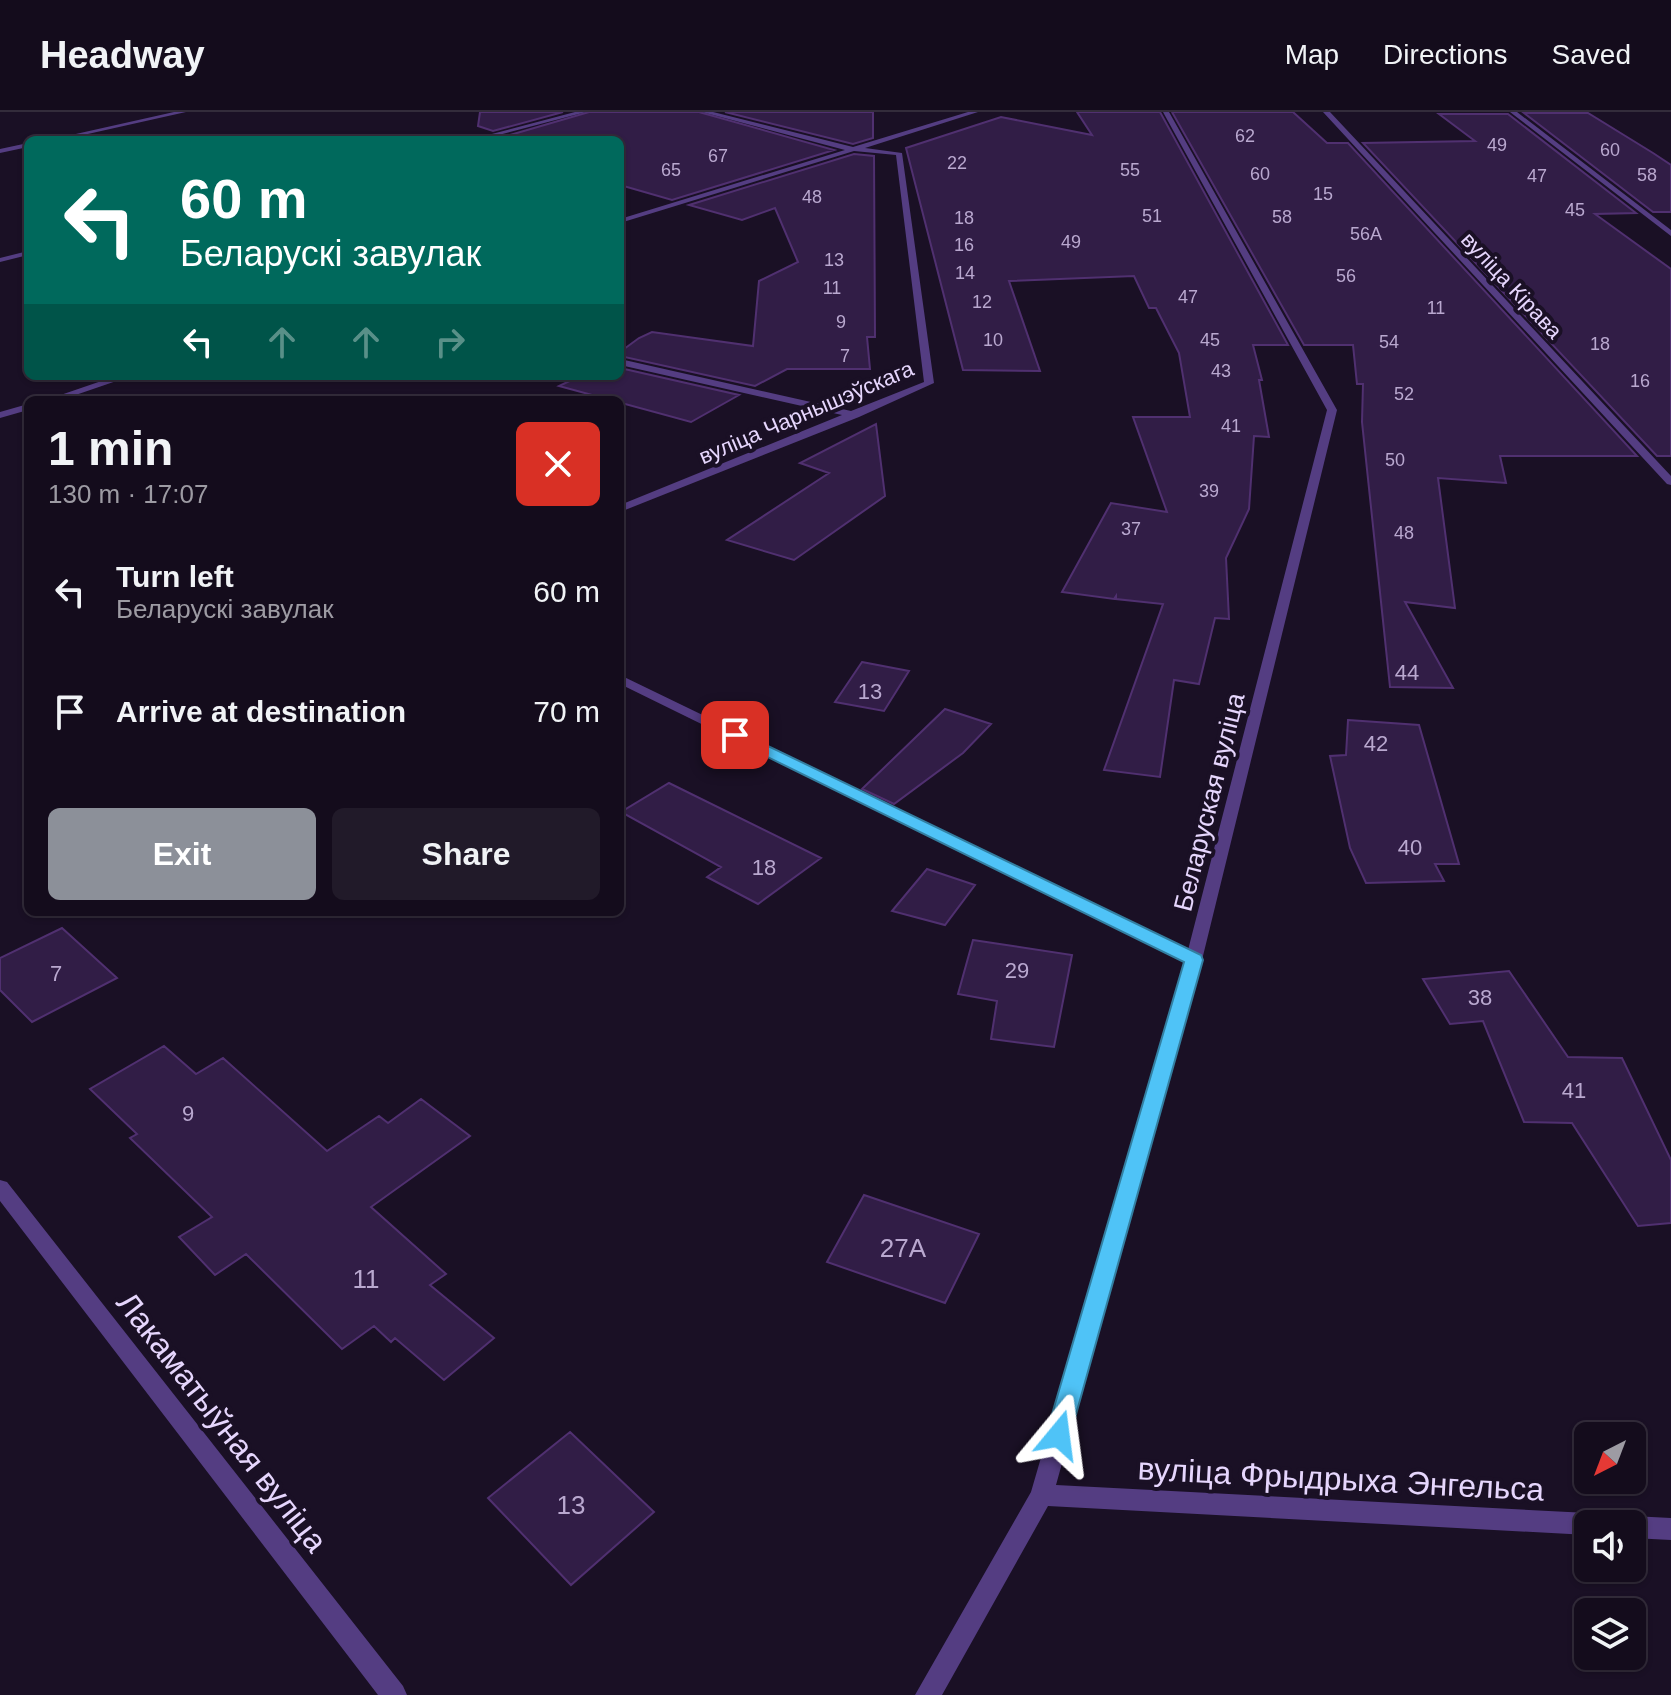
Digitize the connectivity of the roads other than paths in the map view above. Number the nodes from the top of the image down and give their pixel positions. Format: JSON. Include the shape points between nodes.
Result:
{"nodes":[{"id":1,"x":183,"y":112,"type":"edge"},
{"id":2,"x":583,"y":112,"type":"edge"},
{"id":3,"x":705,"y":112,"type":"edge"},
{"id":4,"x":975,"y":112,"type":"edge"},
{"id":5,"x":1166,"y":112,"type":"edge"},
{"id":6,"x":1326,"y":112,"type":"edge"},
{"id":7,"x":1513,"y":112,"type":"edge"},
{"id":8,"x":71,"y":136,"type":"edge"},
{"id":9,"x":488,"y":136,"type":"edge"},
{"id":10,"x":24,"y":146,"type":"edge"},
{"id":11,"x":851,"y":149,"type":"junction"},
{"id":12,"x":0,"y":151,"type":"edge"},
{"id":13,"x":624,"y":220,"type":"edge"},
{"id":14,"x":1671,"y":234,"type":"edge"},
{"id":15,"x":24,"y":254,"type":"edge"},
{"id":16,"x":0,"y":260,"type":"edge"},
{"id":17,"x":624,"y":363,"type":"edge"},
{"id":18,"x":114,"y":380,"type":"edge"},
{"id":19,"x":64,"y":396,"type":"edge"},
{"id":20,"x":24,"y":408,"type":"edge"},
{"id":21,"x":0,"y":415,"type":"edge"},
{"id":22,"x":855,"y":415,"type":"junction"},
{"id":23,"x":1671,"y":482,"type":"edge"},
{"id":24,"x":624,"y":507,"type":"edge"},
{"id":25,"x":624,"y":681,"type":"edge"},
{"id":26,"x":1194,"y":960,"type":"junction"},
{"id":27,"x":0,"y":1187,"type":"edge"},
{"id":28,"x":1042,"y":1495,"type":"junction"},
{"id":29,"x":1574,"y":1523,"type":"edge"},
{"id":30,"x":1646,"y":1528,"type":"edge"},
{"id":31,"x":1671,"y":1529,"type":"edge"},
{"id":32,"x":394,"y":1695,"type":"edge"},
{"id":33,"x":928,"y":1695,"type":"edge"}],
"edges":[{"from":1,"to":8,"type":"street"},
{"from":2,"to":9,"type":"street"},
{"from":3,"to":11,"type":"street"},
{"from":4,"to":11,"type":"street"},
{"from":5,"to":26,"type":"street","name":"Беларуская вуліца","via":[[1332,410]]},
{"from":6,"to":23,"type":"street","name":"вуліца Кірава"},
{"from":7,"to":14,"type":"street"},
{"from":10,"to":12,"type":"street"},
{"from":11,"to":13,"type":"street"},
{"from":11,"to":22,"type":"street","name":"вуліца Чарнышэўскага","via":[[899,153],[929,383]]},
{"from":15,"to":16,"type":"street"},
{"from":17,"to":22,"type":"street"},
{"from":18,"to":19,"type":"street"},
{"from":20,"to":21,"type":"street"},
{"from":22,"to":24,"type":"street","name":"вуліца Чарнышэўскага"},
{"from":25,"to":26,"type":"street"},
{"from":26,"to":28,"type":"street","name":"Беларуская вуліца"},
{"from":27,"to":32,"type":"street","name":"Лакаматыўная вуліца"},
{"from":28,"to":29,"type":"street","name":"вуліца Фрыдрыха Энгельса"},
{"from":28,"to":33,"type":"street","name":"Беларуская вуліца"},
{"from":30,"to":31,"type":"street"}]}
